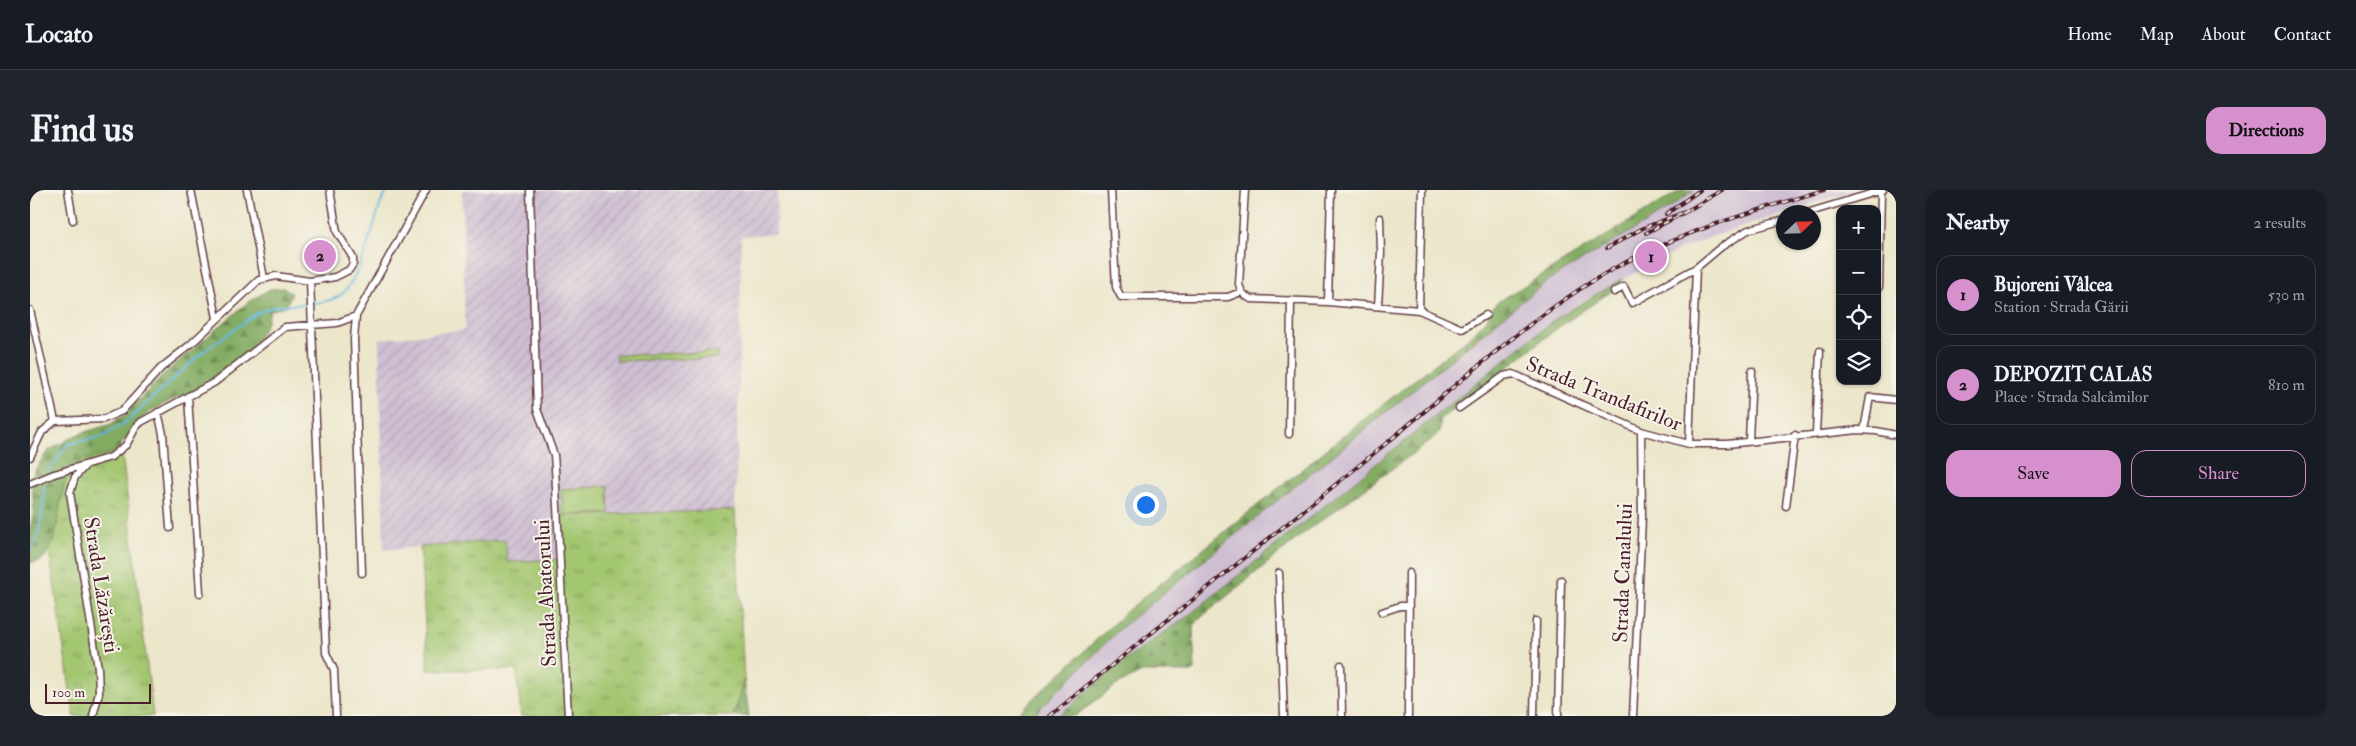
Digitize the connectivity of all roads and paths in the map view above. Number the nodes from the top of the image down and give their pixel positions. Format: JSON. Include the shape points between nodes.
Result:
{"nodes":[{"id":1,"x":68,"y":190,"type":"edge"},
{"id":2,"x":191,"y":190,"type":"edge"},
{"id":3,"x":247,"y":190,"type":"edge"},
{"id":4,"x":330,"y":190,"type":"edge"},
{"id":5,"x":426,"y":190,"type":"edge"},
{"id":6,"x":530,"y":190,"type":"edge"},
{"id":7,"x":1111,"y":190,"type":"edge"},
{"id":8,"x":1245,"y":190,"type":"edge"},
{"id":9,"x":1331,"y":190,"type":"edge"},
{"id":10,"x":1422,"y":190,"type":"edge"},
{"id":11,"x":1882,"y":190,"type":"edge"},
{"id":12,"x":1821,"y":209,"type":"edge"},
{"id":13,"x":1380,"y":218,"type":"dead end"},
{"id":14,"x":73,"y":220,"type":"dead end"},
{"id":15,"x":1776,"y":222,"type":"edge"},
{"id":16,"x":1880,"y":250,"type":"edge"},
{"id":17,"x":1696,"y":268,"type":"junction"},
{"id":18,"x":264,"y":278,"type":"junction"},
{"id":19,"x":310,"y":281,"type":"junction"},
{"id":20,"x":1241,"y":292,"type":"junction"},
{"id":21,"x":1614,"y":292,"type":"dead end"},
{"id":22,"x":1291,"y":300,"type":"junction"},
{"id":23,"x":1328,"y":302,"type":"junction"},
{"id":24,"x":1378,"y":306,"type":"junction"},
{"id":25,"x":30,"y":310,"type":"edge"},
{"id":26,"x":1419,"y":310,"type":"junction"},
{"id":27,"x":1486,"y":315,"type":"dead end"},
{"id":28,"x":356,"y":316,"type":"junction"},
{"id":29,"x":217,"y":318,"type":"junction"},
{"id":30,"x":313,"y":323,"type":"junction"},
{"id":31,"x":1820,"y":351,"type":"dead end"},
{"id":32,"x":1752,"y":371,"type":"dead end"},
{"id":33,"x":188,"y":396,"type":"junction"},
{"id":34,"x":1896,"y":400,"type":"edge"},
{"id":35,"x":1459,"y":408,"type":"dead end"},
{"id":36,"x":158,"y":412,"type":"junction"},
{"id":37,"x":55,"y":421,"type":"junction"},
{"id":38,"x":1864,"y":430,"type":"junction"},
{"id":39,"x":1641,"y":431,"type":"junction"},
{"id":40,"x":1816,"y":433,"type":"junction"},
{"id":41,"x":1289,"y":434,"type":"dead end"},
{"id":42,"x":1896,"y":435,"type":"edge"},
{"id":43,"x":1795,"y":436,"type":"junction"},
{"id":44,"x":1749,"y":441,"type":"junction"},
{"id":45,"x":1689,"y":444,"type":"junction"},
{"id":46,"x":30,"y":457,"type":"edge"},
{"id":47,"x":87,"y":464,"type":"junction"},
{"id":48,"x":30,"y":484,"type":"edge"},
{"id":49,"x":1786,"y":506,"type":"dead end"},
{"id":50,"x":170,"y":528,"type":"dead end"},
{"id":51,"x":362,"y":573,"type":"dead end"},
{"id":52,"x":1279,"y":573,"type":"dead end"},
{"id":53,"x":1409,"y":573,"type":"dead end"},
{"id":54,"x":1561,"y":580,"type":"dead end"},
{"id":55,"x":200,"y":593,"type":"dead end"},
{"id":56,"x":1409,"y":606,"type":"junction"},
{"id":57,"x":1382,"y":612,"type":"dead end"},
{"id":58,"x":1536,"y":621,"type":"dead end"},
{"id":59,"x":1341,"y":665,"type":"dead end"},
{"id":60,"x":93,"y":716,"type":"edge"},
{"id":61,"x":336,"y":716,"type":"edge"},
{"id":62,"x":568,"y":716,"type":"edge"},
{"id":63,"x":1284,"y":716,"type":"edge"},
{"id":64,"x":1342,"y":716,"type":"edge"},
{"id":65,"x":1408,"y":716,"type":"edge"},
{"id":66,"x":1534,"y":716,"type":"edge"},
{"id":67,"x":1558,"y":716,"type":"edge"},
{"id":68,"x":1633,"y":716,"type":"edge"}],
"edges":[{"from":1,"to":14,"type":"street"},
{"from":2,"to":29,"type":"street"},
{"from":3,"to":18,"type":"street"},
{"from":4,"to":19,"type":"street","via":[[337,232],[354,258],[353,264],[335,277]]},
{"from":5,"to":28,"type":"street"},
{"from":6,"to":62,"type":"street","name":"Strada Abatorului","via":[[537,409],[554,455]]},
{"from":7,"to":20,"type":"street","via":[[1116,287],[1121,297],[1228,297]]},
{"from":8,"to":20,"type":"street"},
{"from":9,"to":23,"type":"street"},
{"from":10,"to":26,"type":"street"},
{"from":11,"to":12,"type":"street"},
{"from":11,"to":16,"type":"street"},
{"from":13,"to":24,"type":"street"},
{"from":15,"to":17,"type":"street","via":[[1748,230]]},
{"from":17,"to":21,"type":"street","via":[[1632,303],[1624,287]]},
{"from":17,"to":45,"type":"street"},
{"from":18,"to":19,"type":"street","via":[[276,276]]},
{"from":18,"to":29,"type":"street"},
{"from":19,"to":30,"type":"street"},
{"from":20,"to":22,"type":"street","via":[[1251,299]]},
{"from":22,"to":23,"type":"street"},
{"from":22,"to":41,"type":"street"},
{"from":23,"to":24,"type":"street"},
{"from":24,"to":26,"type":"street"},
{"from":25,"to":37,"type":"street"},
{"from":26,"to":27,"type":"street","via":[[1462,329]]},
{"from":28,"to":30,"type":"street","via":[[337,323]]},
{"from":28,"to":51,"type":"street","via":[[354,339]]},
{"from":29,"to":37,"type":"street","via":[[192,344],[161,368],[122,411],[104,419]]},
{"from":30,"to":33,"type":"street","via":[[295,324],[278,330],[222,378]]},
{"from":30,"to":61,"type":"street","via":[[326,653],[335,676]]},
{"from":31,"to":40,"type":"street"},
{"from":32,"to":44,"type":"street"},
{"from":33,"to":36,"type":"street"},
{"from":33,"to":55,"type":"street"},
{"from":34,"to":38,"type":"street","via":[[1870,397]]},
{"from":35,"to":39,"type":"street","name":"Strada Trandafirilor","via":[[1504,376],[1513,374]]},
{"from":36,"to":47,"type":"street","via":[[136,426],[126,445],[118,452]]},
{"from":36,"to":50,"type":"street","via":[[163,434]]},
{"from":37,"to":46,"type":"street","via":[[42,432]]},
{"from":38,"to":40,"type":"street","name":"Strada Trandafirilor"},
{"from":38,"to":42,"type":"street","name":"Strada Trandafirilor"},
{"from":39,"to":45,"type":"street","name":"Strada Trandafirilor"},
{"from":39,"to":68,"type":"street","name":"Strada Canalului","via":[[1642,517]]},
{"from":40,"to":43,"type":"street","name":"Strada Trandafirilor"},
{"from":43,"to":44,"type":"street","name":"Strada Trandafirilor"},
{"from":43,"to":49,"type":"street"},
{"from":44,"to":45,"type":"street","name":"Strada Trandafirilor"},
{"from":47,"to":48,"type":"street"},
{"from":47,"to":60,"type":"street","name":"Strada Lăzărești","via":[[75,477],[70,493],[98,668],[99,693]]},
{"from":52,"to":63,"type":"street"},
{"from":53,"to":56,"type":"street"},
{"from":54,"to":67,"type":"street"},
{"from":56,"to":57,"type":"street"},
{"from":56,"to":65,"type":"street"},
{"from":58,"to":66,"type":"street"},
{"from":59,"to":64,"type":"street"}]}
